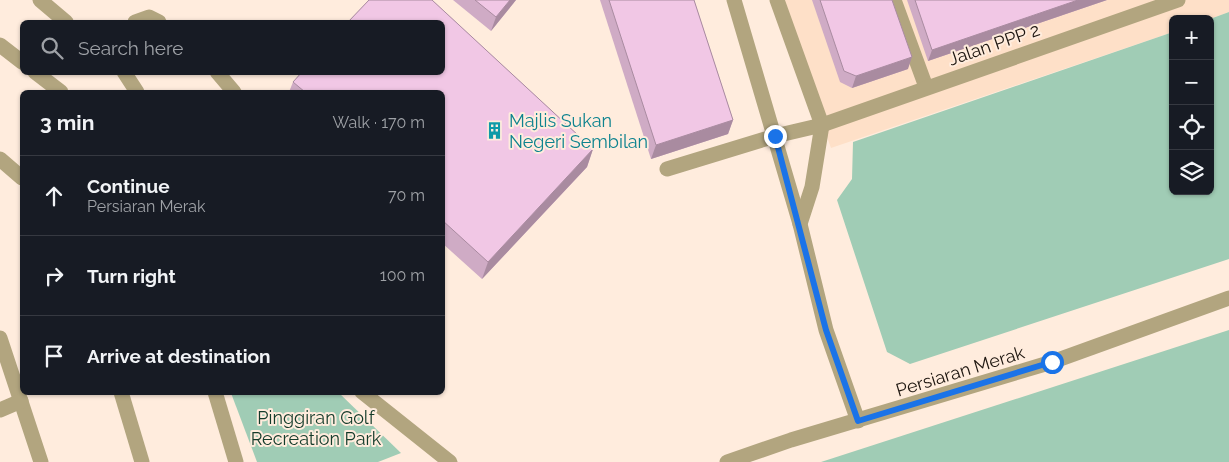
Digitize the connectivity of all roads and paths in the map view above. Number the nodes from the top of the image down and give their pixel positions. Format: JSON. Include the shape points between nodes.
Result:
{"nodes":[{"id":1,"x":40,"y":0,"type":"edge"},
{"id":2,"x":734,"y":0,"type":"edge"},
{"id":3,"x":777,"y":0,"type":"edge"},
{"id":4,"x":894,"y":0,"type":"edge"},
{"id":5,"x":1178,"y":0,"type":"edge"},
{"id":6,"x":64,"y":20,"type":"edge"},
{"id":7,"x":141,"y":20,"type":"edge"},
{"id":8,"x":155,"y":20,"type":"edge"},
{"id":9,"x":0,"y":45,"type":"edge"},
{"id":10,"x":20,"y":60,"type":"edge"},
{"id":11,"x":39,"y":75,"type":"edge"},
{"id":12,"x":126,"y":75,"type":"edge"},
{"id":13,"x":220,"y":75,"type":"edge"},
{"id":14,"x":926,"y":87,"type":"junction"},
{"id":15,"x":58,"y":90,"type":"edge"},
{"id":16,"x":136,"y":90,"type":"edge"},
{"id":17,"x":232,"y":90,"type":"edge"},
{"id":18,"x":822,"y":125,"type":"junction"},
{"id":19,"x":775,"y":136,"type":"junction"},
{"id":20,"x":0,"y":160,"type":"edge"},
{"id":21,"x":667,"y":169,"type":"dead end"},
{"id":22,"x":20,"y":176,"type":"edge"},
{"id":23,"x":800,"y":224,"type":"junction"},
{"id":24,"x":1229,"y":298,"type":"edge"},
{"id":25,"x":0,"y":338,"type":"edge"},
{"id":26,"x":121,"y":395,"type":"edge"},
{"id":27,"x":216,"y":395,"type":"edge"},
{"id":28,"x":366,"y":395,"type":"edge"},
{"id":29,"x":21,"y":401,"type":"junction"},
{"id":30,"x":0,"y":410,"type":"edge"},
{"id":31,"x":858,"y":421,"type":"junction"},
{"id":32,"x":41,"y":462,"type":"edge"},
{"id":33,"x":142,"y":462,"type":"edge"},
{"id":34,"x":236,"y":462,"type":"edge"},
{"id":35,"x":450,"y":462,"type":"edge"},
{"id":36,"x":727,"y":462,"type":"edge"}],
"edges":[{"from":1,"to":6,"type":"street"},
{"from":2,"to":19,"type":"street"},
{"from":3,"to":18,"type":"street"},
{"from":4,"to":14,"type":"street"},
{"from":5,"to":14,"type":"street","name":"Jalan PPP 2"},
{"from":7,"to":8,"type":"street","via":[[149,17]]},
{"from":9,"to":10,"type":"street"},
{"from":11,"to":15,"type":"street"},
{"from":12,"to":16,"type":"street"},
{"from":13,"to":17,"type":"street"},
{"from":14,"to":18,"type":"street","name":"Jalan PPP 2"},
{"from":18,"to":19,"type":"street","name":"Jalan PPP 2"},
{"from":18,"to":23,"type":"street","via":[[812,187]]},
{"from":19,"to":21,"type":"street","name":"Jalan PPP 2"},
{"from":19,"to":23,"type":"street"},
{"from":20,"to":22,"type":"street"},
{"from":23,"to":31,"type":"street","via":[[826,330]]},
{"from":24,"to":31,"type":"street","name":"Persiaran Merak","via":[[1052,362]]},
{"from":25,"to":29,"type":"street"},
{"from":26,"to":33,"type":"street"},
{"from":27,"to":34,"type":"street"},
{"from":28,"to":35,"type":"street"},
{"from":29,"to":30,"type":"street"},
{"from":29,"to":32,"type":"street"},
{"from":31,"to":36,"type":"street","name":"Persiaran Merak"}]}
